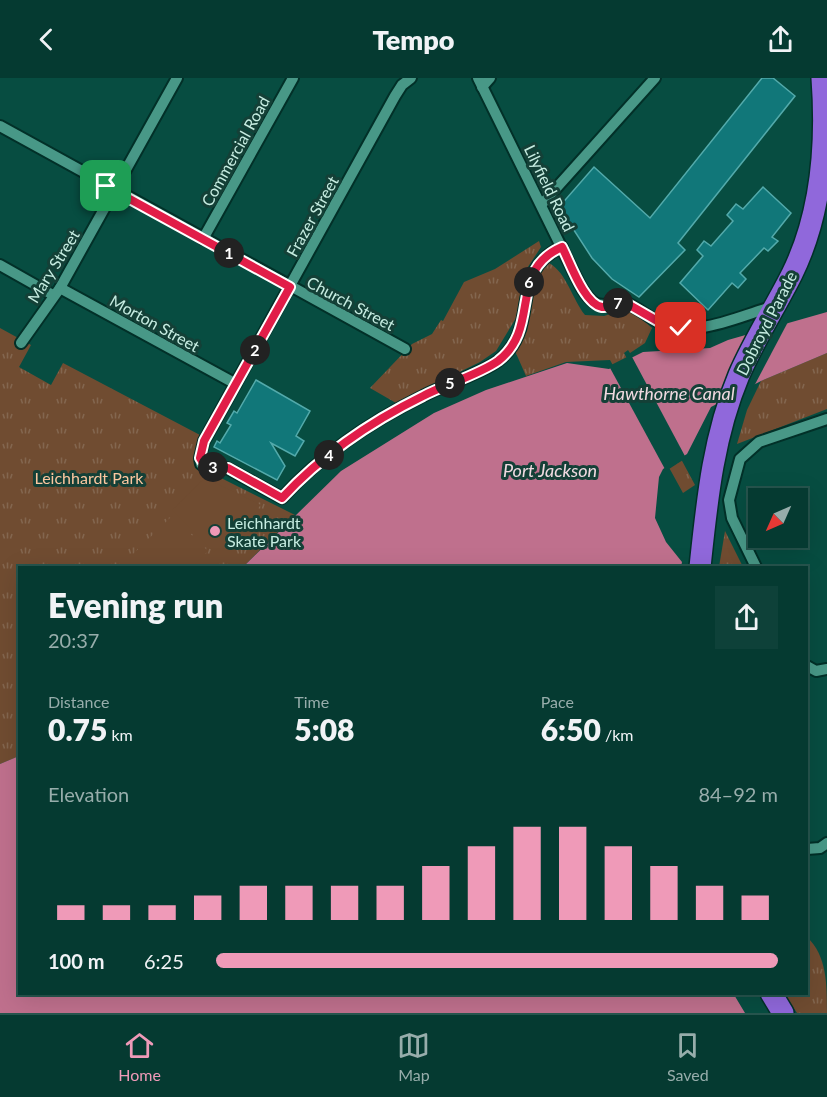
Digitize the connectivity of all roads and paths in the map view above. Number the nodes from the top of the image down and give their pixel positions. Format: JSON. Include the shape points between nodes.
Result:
{"nodes":[{"id":1,"x":177,"y":78,"type":"edge"},
{"id":2,"x":293,"y":78,"type":"edge"},
{"id":3,"x":490,"y":78,"type":"edge"},
{"id":4,"x":655,"y":78,"type":"edge"},
{"id":5,"x":822,"y":78,"type":"edge"},
{"id":6,"x":405,"y":80,"type":"edge"},
{"id":7,"x":480,"y":83,"type":"edge"},
{"id":8,"x":0,"y":126,"type":"edge"},
{"id":9,"x":114,"y":191,"type":"junction"},
{"id":10,"x":542,"y":204,"type":"junction"},
{"id":11,"x":827,"y":211,"type":"edge"},
{"id":12,"x":203,"y":238,"type":"junction"},
{"id":13,"x":562,"y":247,"type":"junction"},
{"id":14,"x":0,"y":265,"type":"edge"},
{"id":15,"x":290,"y":287,"type":"junction"},
{"id":16,"x":57,"y":292,"type":"junction"},
{"id":17,"x":780,"y":300,"type":"junction"},
{"id":18,"x":21,"y":343,"type":"dead end"},
{"id":19,"x":405,"y":349,"type":"dead end"},
{"id":20,"x":236,"y":384,"type":"junction"},
{"id":21,"x":827,"y":419,"type":"edge"},
{"id":22,"x":717,"y":473,"type":"junction"},
{"id":23,"x":700,"y":566,"type":"edge"},
{"id":24,"x":709,"y":566,"type":"edge"},
{"id":25,"x":756,"y":566,"type":"edge"},
{"id":26,"x":809,"y":668,"type":"edge"},
{"id":27,"x":827,"y":669,"type":"edge"},
{"id":28,"x":827,"y":843,"type":"edge"},
{"id":29,"x":808,"y":849,"type":"edge"},
{"id":30,"x":760,"y":995,"type":"edge"},
{"id":31,"x":772,"y":995,"type":"edge"},
{"id":32,"x":770,"y":1013,"type":"edge"},
{"id":33,"x":783,"y":1013,"type":"edge"}],
"edges":[{"from":1,"to":9,"type":"street","name":"Mary Street"},
{"from":2,"to":12,"type":"street","name":"Commercial Road"},
{"from":3,"to":7,"type":"street"},
{"from":4,"to":10,"type":"street"},
{"from":5,"to":17,"type":"highway","name":"Dobroyd Parade","via":[[825,139],[820,184],[807,238]]},
{"from":6,"to":15,"type":"street","name":"Frazer Street"},
{"from":7,"to":10,"type":"street","name":"Lilyfield Road"},
{"from":8,"to":9,"type":"street","name":"Church Street"},
{"from":9,"to":12,"type":"street","name":"Church Street"},
{"from":9,"to":16,"type":"street","name":"Mary Street"},
{"from":10,"to":13,"type":"street","name":"Lilyfield Road"},
{"from":11,"to":17,"type":"highway","name":"Dobroyd Parade","via":[[812,258]]},
{"from":12,"to":15,"type":"street","name":"Church Street"},
{"from":13,"to":17,"type":"street","name":"Lilyfield Road","via":[[587,295],[601,307],[626,303],[659,322],[692,328]]},
{"from":13,"to":20,"type":"street","name":"Frazer Street","via":[[545,255],[534,269],[525,318],[498,361],[420,397],[361,433],[312,468],[282,498],[228,468],[206,467],[200,458],[204,441]]},
{"from":14,"to":16,"type":"street","name":"Morton Street"},
{"from":15,"to":19,"type":"street","name":"Church Street"},
{"from":15,"to":20,"type":"street","name":"Frazer Street"},
{"from":16,"to":18,"type":"street","name":"Mary Street"},
{"from":16,"to":20,"type":"street","name":"Morton Street"},
{"from":17,"to":22,"type":"highway","name":"Dobroyd Parade","via":[[739,375],[716,441]]},
{"from":21,"to":25,"type":"street","via":[[759,442],[740,459],[729,500],[732,518]]},
{"from":22,"to":23,"type":"highway","name":"Dobroyd Parade"},
{"from":22,"to":24,"type":"highway","name":"Dobroyd Parade"},
{"from":26,"to":27,"type":"street"},
{"from":28,"to":29,"type":"street"},
{"from":30,"to":32,"type":"highway"},
{"from":31,"to":33,"type":"highway"}]}
